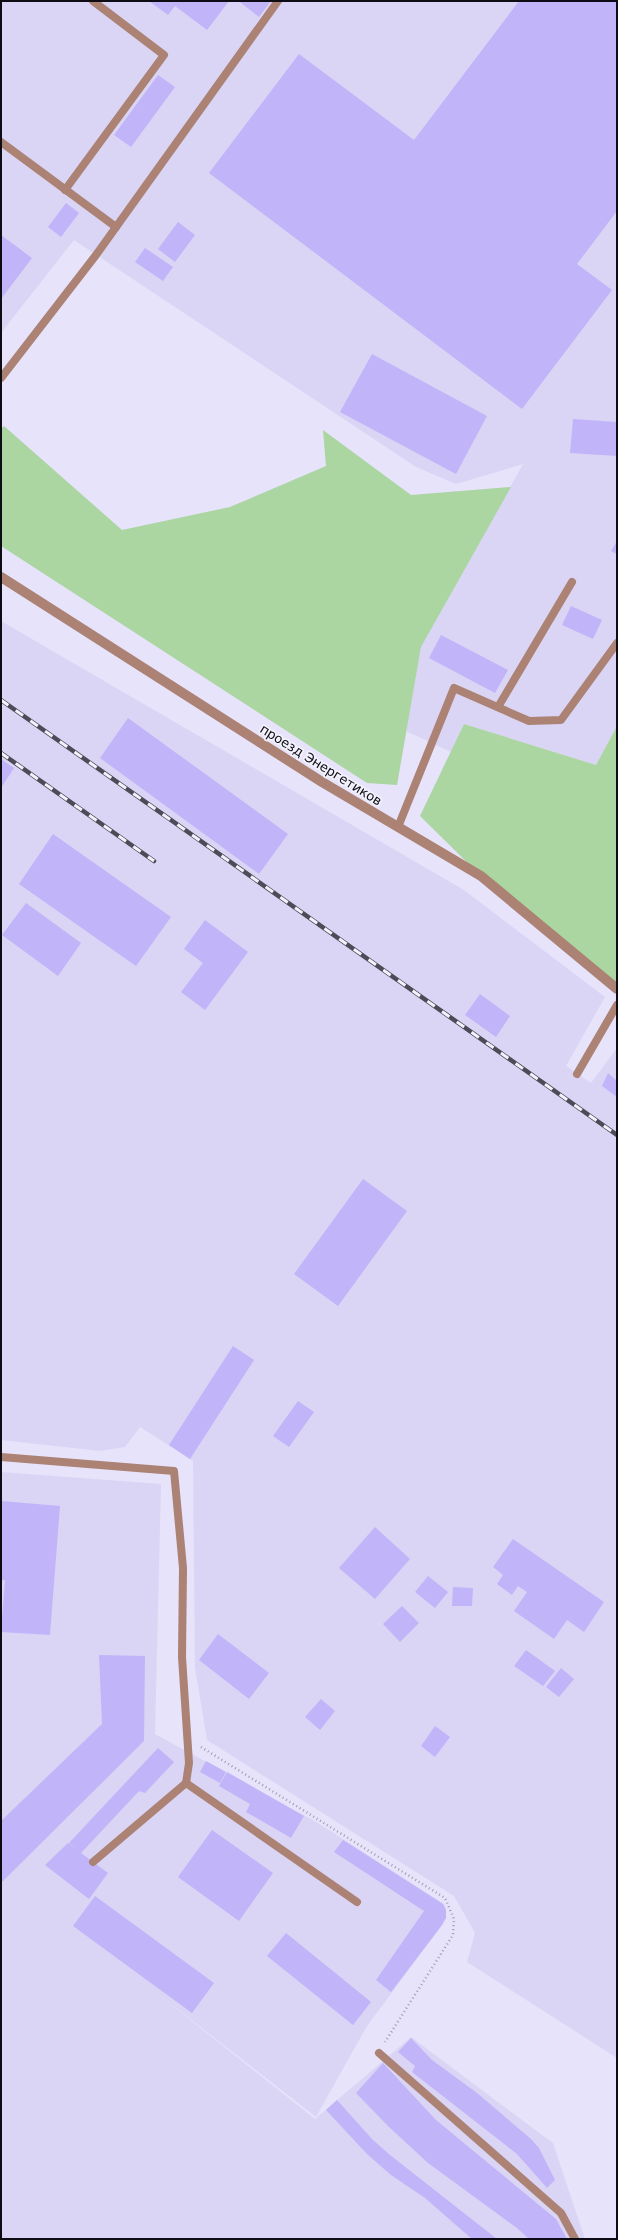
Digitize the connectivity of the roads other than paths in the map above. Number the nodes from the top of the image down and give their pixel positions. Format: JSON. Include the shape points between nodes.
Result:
{"nodes":[{"id":1,"x":93,"y":1,"type":"edge"},
{"id":2,"x":278,"y":1,"type":"edge"},
{"id":3,"x":1,"y":142,"type":"edge"},
{"id":4,"x":65,"y":190,"type":"junction"},
{"id":5,"x":116,"y":227,"type":"junction"},
{"id":6,"x":1,"y":378,"type":"edge"},
{"id":7,"x":1,"y":577,"type":"edge"},
{"id":8,"x":572,"y":582,"type":"dead end"},
{"id":9,"x":617,"y":643,"type":"edge"},
{"id":10,"x":498,"y":707,"type":"junction"},
{"id":11,"x":398,"y":827,"type":"junction"},
{"id":12,"x":617,"y":990,"type":"edge"},
{"id":13,"x":617,"y":1004,"type":"edge"},
{"id":14,"x":577,"y":1074,"type":"dead end"},
{"id":15,"x":1,"y":1457,"type":"edge"},
{"id":16,"x":186,"y":1783,"type":"junction"},
{"id":17,"x":93,"y":1862,"type":"dead end"},
{"id":18,"x":357,"y":1902,"type":"dead end"},
{"id":19,"x":379,"y":2053,"type":"road end"},
{"id":20,"x":575,"y":2239,"type":"edge"}],
"edges":[{"from":1,"to":4,"type":"lane","via":[[164,55]]},
{"from":2,"to":5,"type":"lane"},
{"from":3,"to":4,"type":"lane"},
{"from":4,"to":5,"type":"lane"},
{"from":5,"to":6,"type":"lane"},
{"from":7,"to":11,"type":"street","name":"проезд Энергетиков","via":[[322,782]]},
{"from":8,"to":10,"type":"lane"},
{"from":9,"to":10,"type":"lane","via":[[561,720],[529,721]]},
{"from":10,"to":11,"type":"lane","via":[[454,688]]},
{"from":11,"to":12,"type":"street","name":"проезд Энергетиков","via":[[481,876]]},
{"from":13,"to":14,"type":"lane"},
{"from":15,"to":16,"type":"lane","via":[[174,1471],[183,1568],[182,1657],[189,1763]]},
{"from":16,"to":17,"type":"lane"},
{"from":16,"to":18,"type":"lane"},
{"from":19,"to":20,"type":"lane","via":[[561,2213]]}]}
